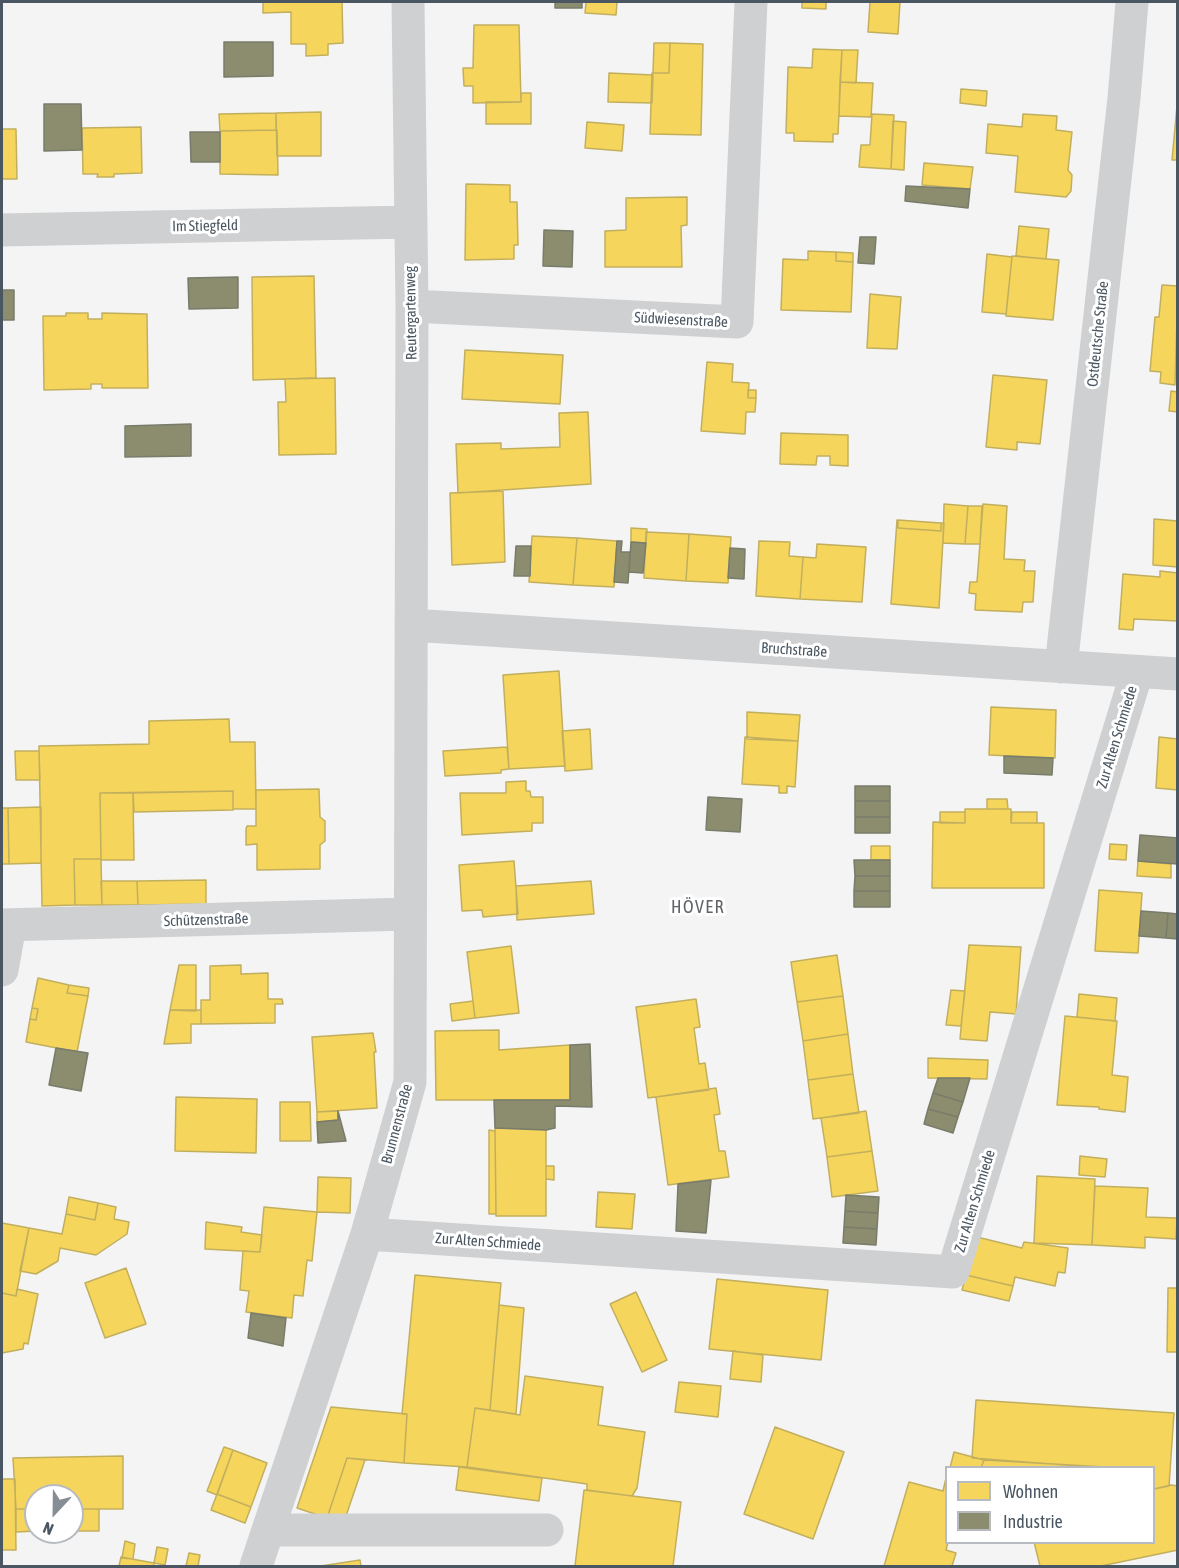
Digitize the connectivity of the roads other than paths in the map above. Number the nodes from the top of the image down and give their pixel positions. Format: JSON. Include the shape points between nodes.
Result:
{"nodes":[{"id":1,"x":408,"y":2,"type":"edge"},
{"id":2,"x":751,"y":2,"type":"edge"},
{"id":3,"x":1132,"y":2,"type":"edge"},
{"id":4,"x":409,"y":222,"type":"junction"},
{"id":5,"x":2,"y":230,"type":"edge"},
{"id":6,"x":412,"y":306,"type":"junction"},
{"id":7,"x":411,"y":624,"type":"junction"},
{"id":8,"x":1061,"y":667,"type":"junction"},
{"id":9,"x":1137,"y":672,"type":"junction"},
{"id":10,"x":1178,"y":674,"type":"edge"},
{"id":11,"x":410,"y":914,"type":"junction"},
{"id":12,"x":6,"y":925,"type":"edge"},
{"id":13,"x":2,"y":970,"type":"edge"},
{"id":14,"x":367,"y":1234,"type":"junction"},
{"id":15,"x":269,"y":1530,"type":"junction"},
{"id":16,"x":547,"y":1530,"type":"dead end"},
{"id":17,"x":256,"y":1566,"type":"edge"}],
"edges":[{"from":1,"to":4,"type":"street","name":"Reutergartenweg"},
{"from":2,"to":6,"type":"street","name":"Südwiesenstraße","via":[[737,322]]},
{"from":3,"to":8,"type":"street","name":"Ostdeutsche Straße","via":[[1125,98]]},
{"from":4,"to":5,"type":"street","name":"Im Stiegfeld"},
{"from":4,"to":6,"type":"street","name":"Reutergartenweg"},
{"from":6,"to":7,"type":"street","name":"Reutergartenweg"},
{"from":7,"to":8,"type":"street","name":"Bruchstraße"},
{"from":7,"to":11,"type":"street","name":"Brunnenstraße"},
{"from":8,"to":9,"type":"street","name":"Bruchstraße"},
{"from":9,"to":10,"type":"street","name":"Bruchstraße"},
{"from":9,"to":14,"type":"street","name":"Zur Alten Schmiede","via":[[953,1272]]},
{"from":11,"to":12,"type":"street","name":"Schützenstraße"},
{"from":11,"to":14,"type":"street","name":"Brunnenstraße","via":[[410,1082]]},
{"from":12,"to":13,"type":"street"},
{"from":14,"to":15,"type":"street","name":"Brunnenstraße"},
{"from":15,"to":16,"type":"street"},
{"from":15,"to":17,"type":"street","name":"Brunnenstraße"}]}
